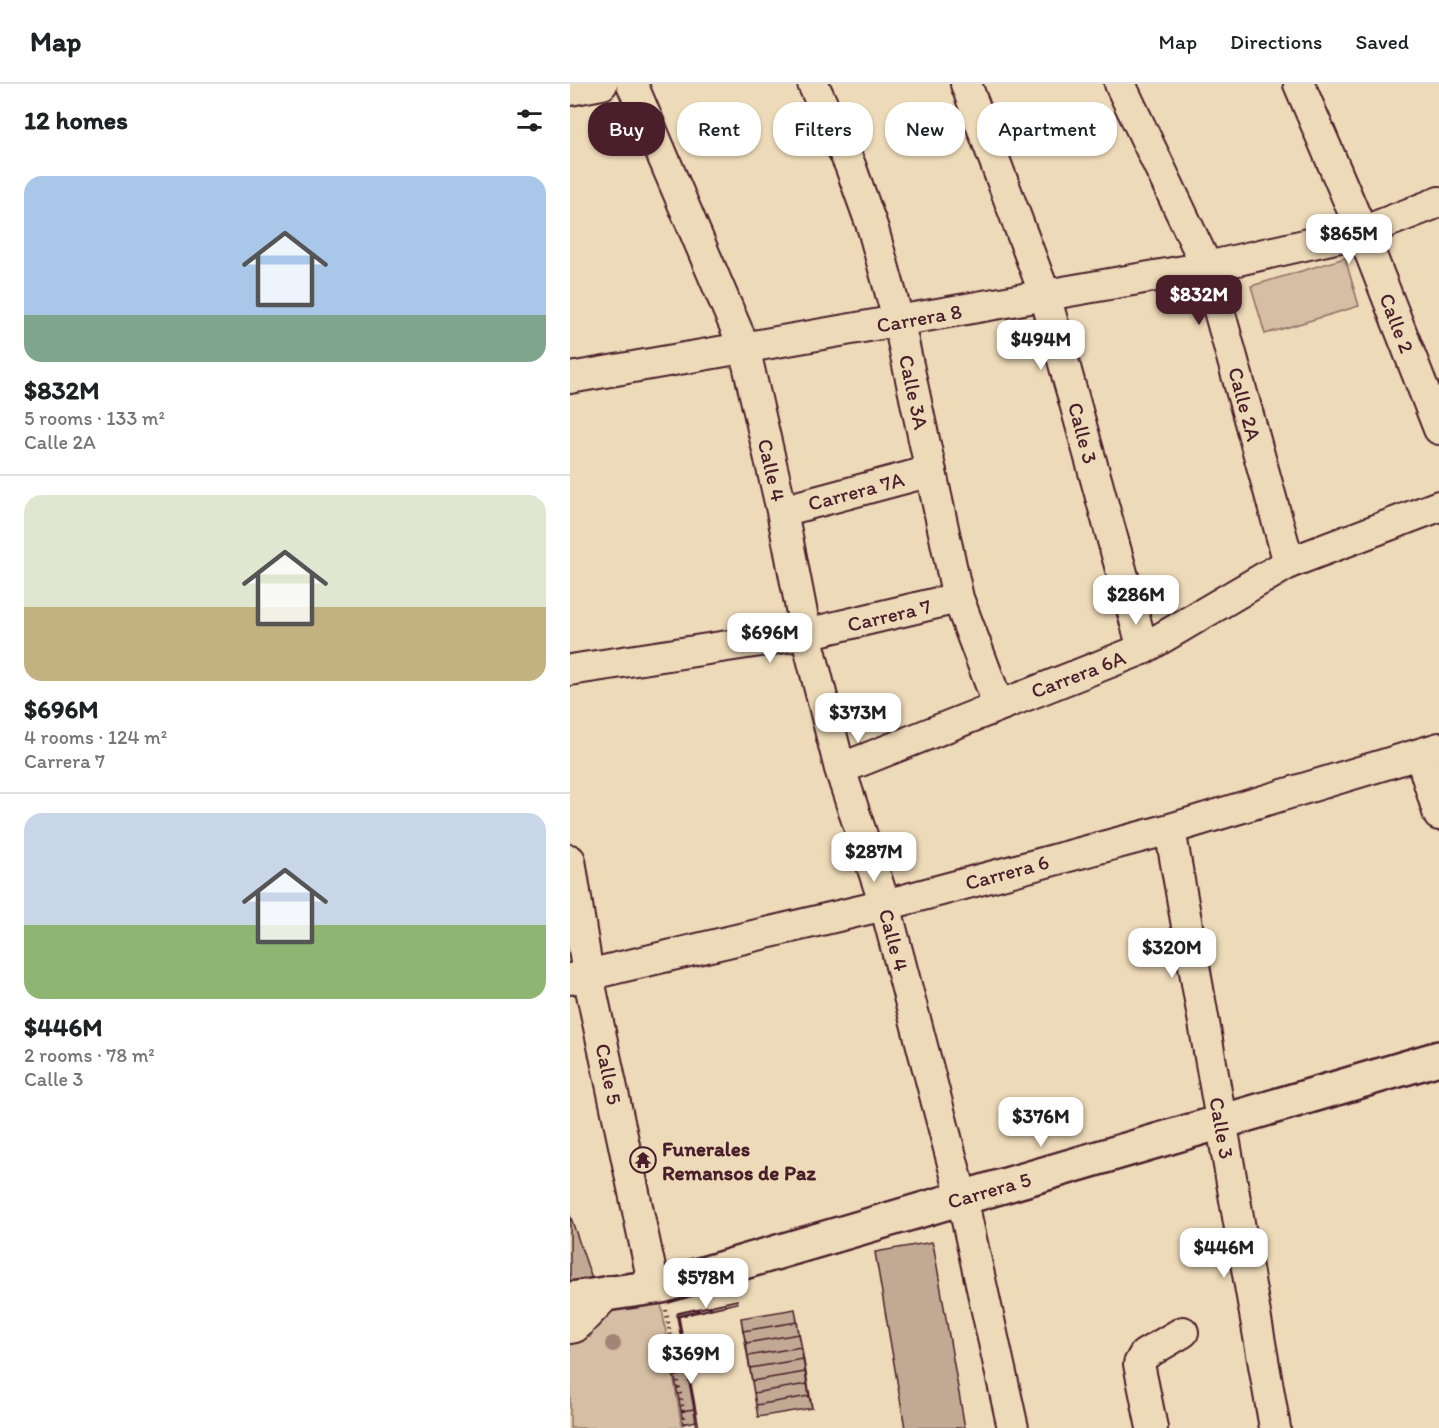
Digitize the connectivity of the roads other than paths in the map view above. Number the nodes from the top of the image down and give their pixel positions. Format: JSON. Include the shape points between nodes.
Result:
{"nodes":[{"id":1,"x":602,"y":84,"type":"edge"},
{"id":2,"x":632,"y":84,"type":"edge"},
{"id":3,"x":813,"y":84,"type":"edge"},
{"id":4,"x":966,"y":84,"type":"edge"},
{"id":5,"x":1120,"y":84,"type":"edge"},
{"id":6,"x":1299,"y":84,"type":"edge"},
{"id":7,"x":570,"y":90,"type":"edge"},
{"id":8,"x":1439,"y":202,"type":"edge"},
{"id":9,"x":1362,"y":232,"type":"junction"},
{"id":10,"x":1208,"y":267,"type":"junction"},
{"id":11,"x":1045,"y":296,"type":"junction"},
{"id":12,"x":899,"y":322,"type":"junction"},
{"id":13,"x":744,"y":347,"type":"junction"},
{"id":14,"x":570,"y":378,"type":"edge"},
{"id":15,"x":1439,"y":429,"type":"edge"},
{"id":16,"x":931,"y":471,"type":"junction"},
{"id":17,"x":1439,"y":506,"type":"edge"},
{"id":18,"x":782,"y":511,"type":"junction"},
{"id":19,"x":1289,"y":563,"type":"junction"},
{"id":20,"x":958,"y":598,"type":"junction"},
{"id":21,"x":806,"y":634,"type":"junction"},
{"id":22,"x":1143,"y":649,"type":"junction"},
{"id":23,"x":570,"y":670,"type":"edge"},
{"id":24,"x":998,"y":704,"type":"junction"},
{"id":25,"x":1430,"y":751,"type":"edge"},
{"id":26,"x":840,"y":769,"type":"junction"},
{"id":27,"x":1439,"y":815,"type":"edge"},
{"id":28,"x":1170,"y":829,"type":"junction"},
{"id":29,"x":570,"y":860,"type":"edge"},
{"id":30,"x":885,"y":905,"type":"junction"},
{"id":31,"x":579,"y":977,"type":"edge"},
{"id":32,"x":1439,"y":1058,"type":"edge"},
{"id":33,"x":1221,"y":1122,"type":"junction"},
{"id":34,"x":963,"y":1198,"type":"junction"},
{"id":35,"x":658,"y":1287,"type":"junction"},
{"id":36,"x":610,"y":1291,"type":"junction"},
{"id":37,"x":570,"y":1299,"type":"edge"},
{"id":38,"x":570,"y":1328,"type":"edge"},
{"id":39,"x":1183,"y":1332,"type":"dead end"},
{"id":40,"x":1013,"y":1428,"type":"edge"},
{"id":41,"x":1152,"y":1428,"type":"edge"},
{"id":42,"x":1275,"y":1428,"type":"edge"}],
"edges":[{"from":1,"to":7,"type":"street"},
{"from":2,"to":13,"type":"street","name":"Calle 4"},
{"from":3,"to":12,"type":"street","name":"Calle 3A","via":[[850,165]]},
{"from":4,"to":11,"type":"street","name":"Calle 3"},
{"from":5,"to":10,"type":"street","name":"Calle 2A"},
{"from":6,"to":9,"type":"street","name":"Calle 2"},
{"from":8,"to":9,"type":"street","name":"Carrera 8"},
{"from":9,"to":10,"type":"street","name":"Carrera 8"},
{"from":9,"to":15,"type":"street","name":"Calle 2"},
{"from":10,"to":11,"type":"street","name":"Carrera 8"},
{"from":10,"to":19,"type":"street","name":"Calle 2A"},
{"from":11,"to":12,"type":"street","name":"Carrera 8"},
{"from":11,"to":22,"type":"street","name":"Calle 3"},
{"from":12,"to":13,"type":"street","name":"Carrera 8"},
{"from":12,"to":16,"type":"street","name":"Calle 3A"},
{"from":13,"to":14,"type":"street","name":"Carrera 8"},
{"from":13,"to":18,"type":"street","name":"Calle 4"},
{"from":16,"to":18,"type":"street","name":"Carrera 7A"},
{"from":16,"to":20,"type":"street","name":"Calle 3A"},
{"from":17,"to":19,"type":"street","name":"Carrera 6A"},
{"from":18,"to":21,"type":"street","name":"Calle 4"},
{"from":19,"to":22,"type":"street","name":"Carrera 6A"},
{"from":20,"to":21,"type":"street","name":"Carrera 7"},
{"from":20,"to":24,"type":"street","name":"Calle 3A"},
{"from":21,"to":23,"type":"street","name":"Carrera 7"},
{"from":21,"to":26,"type":"street","name":"Calle 4"},
{"from":22,"to":24,"type":"street","name":"Carrera 6A"},
{"from":24,"to":26,"type":"street","name":"Carrera 6A"},
{"from":25,"to":27,"type":"street"},
{"from":25,"to":28,"type":"street","name":"Carrera 6"},
{"from":26,"to":30,"type":"street","name":"Calle 4"},
{"from":28,"to":30,"type":"street","name":"Carrera 6"},
{"from":28,"to":33,"type":"street","name":"Calle 3"},
{"from":29,"to":31,"type":"street","name":"Calle 5"},
{"from":30,"to":31,"type":"street","name":"Carrera 6"},
{"from":30,"to":34,"type":"street","name":"Calle 4"},
{"from":31,"to":35,"type":"street","name":"Calle 5"},
{"from":32,"to":33,"type":"main road","name":"Carrera 5"},
{"from":33,"to":34,"type":"main road","name":"Carrera 5"},
{"from":33,"to":42,"type":"street","name":"Calle 3"},
{"from":34,"to":35,"type":"main road","name":"Carrera 5"},
{"from":34,"to":40,"type":"street","name":"Calle 4"},
{"from":35,"to":36,"type":"main road","name":"Carrera 5"},
{"from":36,"to":37,"type":"main road","name":"Carrera 5"},
{"from":36,"to":38,"type":"street"},
{"from":39,"to":41,"type":"street","via":[[1144,1355],[1139,1364]]}]}
